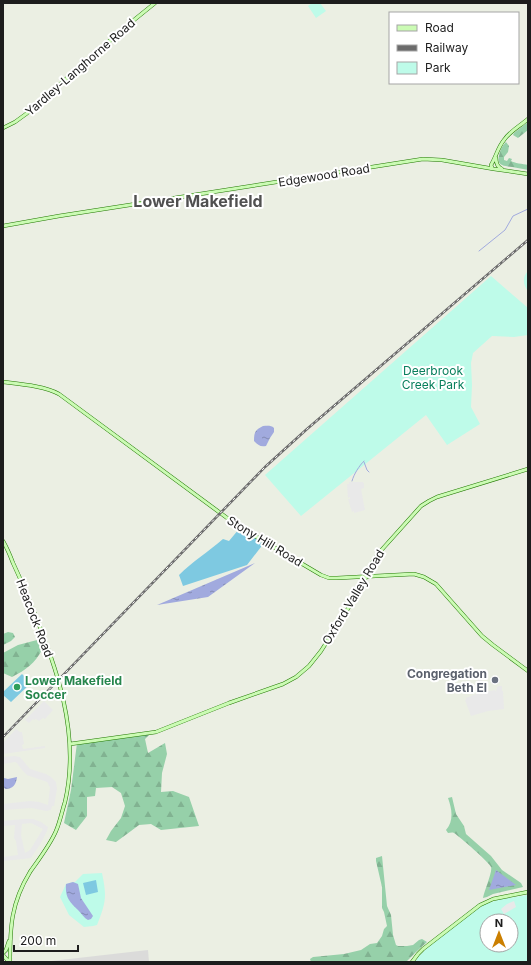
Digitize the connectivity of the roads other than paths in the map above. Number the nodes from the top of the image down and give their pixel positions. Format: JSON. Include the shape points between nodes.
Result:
{"nodes":[{"id":1,"x":155,"y":3,"type":"edge"},
{"id":2,"x":528,"y":119,"type":"edge"},
{"id":3,"x":3,"y":128,"type":"edge"},
{"id":4,"x":496,"y":156,"type":"junction"},
{"id":5,"x":492,"y":164,"type":"junction"},
{"id":6,"x":497,"y":165,"type":"junction"},
{"id":7,"x":478,"y":166,"type":"junction"},
{"id":8,"x":494,"y":169,"type":"junction"},
{"id":9,"x":505,"y":170,"type":"junction"},
{"id":10,"x":528,"y":174,"type":"edge"},
{"id":11,"x":3,"y":226,"type":"edge"},
{"id":12,"x":3,"y":382,"type":"edge"},
{"id":13,"x":528,"y":469,"type":"edge"},
{"id":14,"x":3,"y":541,"type":"edge"},
{"id":15,"x":365,"y":577,"type":"junction"},
{"id":16,"x":528,"y":671,"type":"edge"},
{"id":17,"x":70,"y":744,"type":"junction"},
{"id":18,"x":528,"y":892,"type":"edge"},
{"id":19,"x":10,"y":938,"type":"junction"},
{"id":20,"x":3,"y":954,"type":"edge"},
{"id":21,"x":9,"y":962,"type":"edge"},
{"id":22,"x":412,"y":962,"type":"edge"}],
"edges":[{"from":1,"to":3,"type":"street","name":"Yardley-Langhorne Road","via":[[26,114]]},
{"from":2,"to":4,"type":"street","via":[[504,139]]},
{"from":4,"to":5,"type":"street"},
{"from":4,"to":6,"type":"street"},
{"from":5,"to":6,"type":"street"},
{"from":5,"to":7,"type":"street"},
{"from":5,"to":8,"type":"street"},
{"from":6,"to":8,"type":"street"},
{"from":6,"to":9,"type":"street"},
{"from":7,"to":8,"type":"street"},
{"from":7,"to":11,"type":"street","name":"Edgewood Road","via":[[423,159]]},
{"from":8,"to":9,"type":"street"},
{"from":9,"to":10,"type":"street"},
{"from":12,"to":15,"type":"street","name":"Stony Hill Road","via":[[59,394],[238,526],[321,575],[333,578]]},
{"from":13,"to":15,"type":"street","name":"Oxford Valley Road","via":[[437,497],[426,503],[379,552]]},
{"from":14,"to":17,"type":"street","name":"Heacock Road","via":[[36,617],[50,657],[65,706]]},
{"from":15,"to":16,"type":"street","name":"Stony Hill Road","via":[[409,574],[429,579],[488,641]]},
{"from":15,"to":17,"type":"street","name":"Oxford Valley Road","via":[[362,586],[317,656],[300,674],[283,684],[163,730]]},
{"from":17,"to":19,"type":"street","via":[[68,784],[56,831],[20,889],[13,913]]},
{"from":18,"to":22,"type":"street","via":[[493,899],[480,905],[423,949]]},
{"from":19,"to":20,"type":"street"},
{"from":19,"to":21,"type":"street"},
{"from":20,"to":21,"type":"street"}]}
